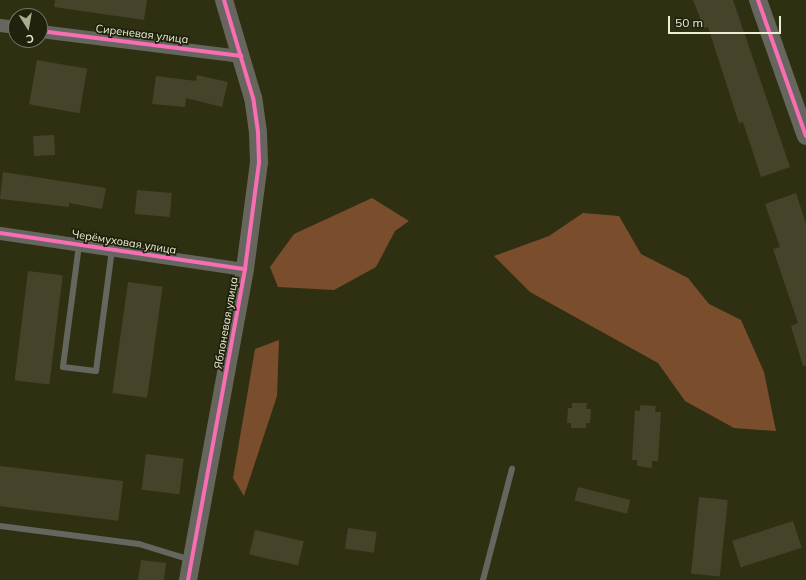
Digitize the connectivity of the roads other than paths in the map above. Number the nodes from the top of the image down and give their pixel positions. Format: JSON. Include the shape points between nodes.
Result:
{"nodes":[{"id":1,"x":224,"y":0,"type":"edge"},
{"id":2,"x":758,"y":0,"type":"edge"},
{"id":3,"x":48,"y":31,"type":"edge"},
{"id":4,"x":241,"y":56,"type":"junction"},
{"id":5,"x":806,"y":136,"type":"edge"},
{"id":6,"x":0,"y":233,"type":"edge"},
{"id":7,"x":79,"y":244,"type":"junction"},
{"id":8,"x":112,"y":250,"type":"junction"},
{"id":9,"x":245,"y":269,"type":"junction"},
{"id":10,"x":512,"y":468,"type":"dead end"},
{"id":11,"x":0,"y":526,"type":"edge"},
{"id":12,"x":192,"y":560,"type":"junction"},
{"id":13,"x":188,"y":580,"type":"edge"},
{"id":14,"x":483,"y":580,"type":"edge"}],
"edges":[{"from":1,"to":4,"type":"street","name":"Яблоневая улица"},
{"from":2,"to":5,"type":"street"},
{"from":3,"to":4,"type":"street","name":"Сиреневая улица"},
{"from":4,"to":9,"type":"street","name":"Яблоневая улица","via":[[253,98],[259,155],[257,189]]},
{"from":6,"to":7,"type":"street","name":"Черёмуховая улица"},
{"from":7,"to":8,"type":"street","name":"Черёмуховая улица"},
{"from":7,"to":8,"type":"lane","via":[[63,367],[96,371]]},
{"from":8,"to":9,"type":"street","name":"Черёмуховая улица"},
{"from":9,"to":12,"type":"street","name":"Яблоневая улица"},
{"from":10,"to":14,"type":"lane"},
{"from":11,"to":12,"type":"lane","via":[[139,544]]},
{"from":12,"to":13,"type":"street","name":"Яблоневая улица"}]}
